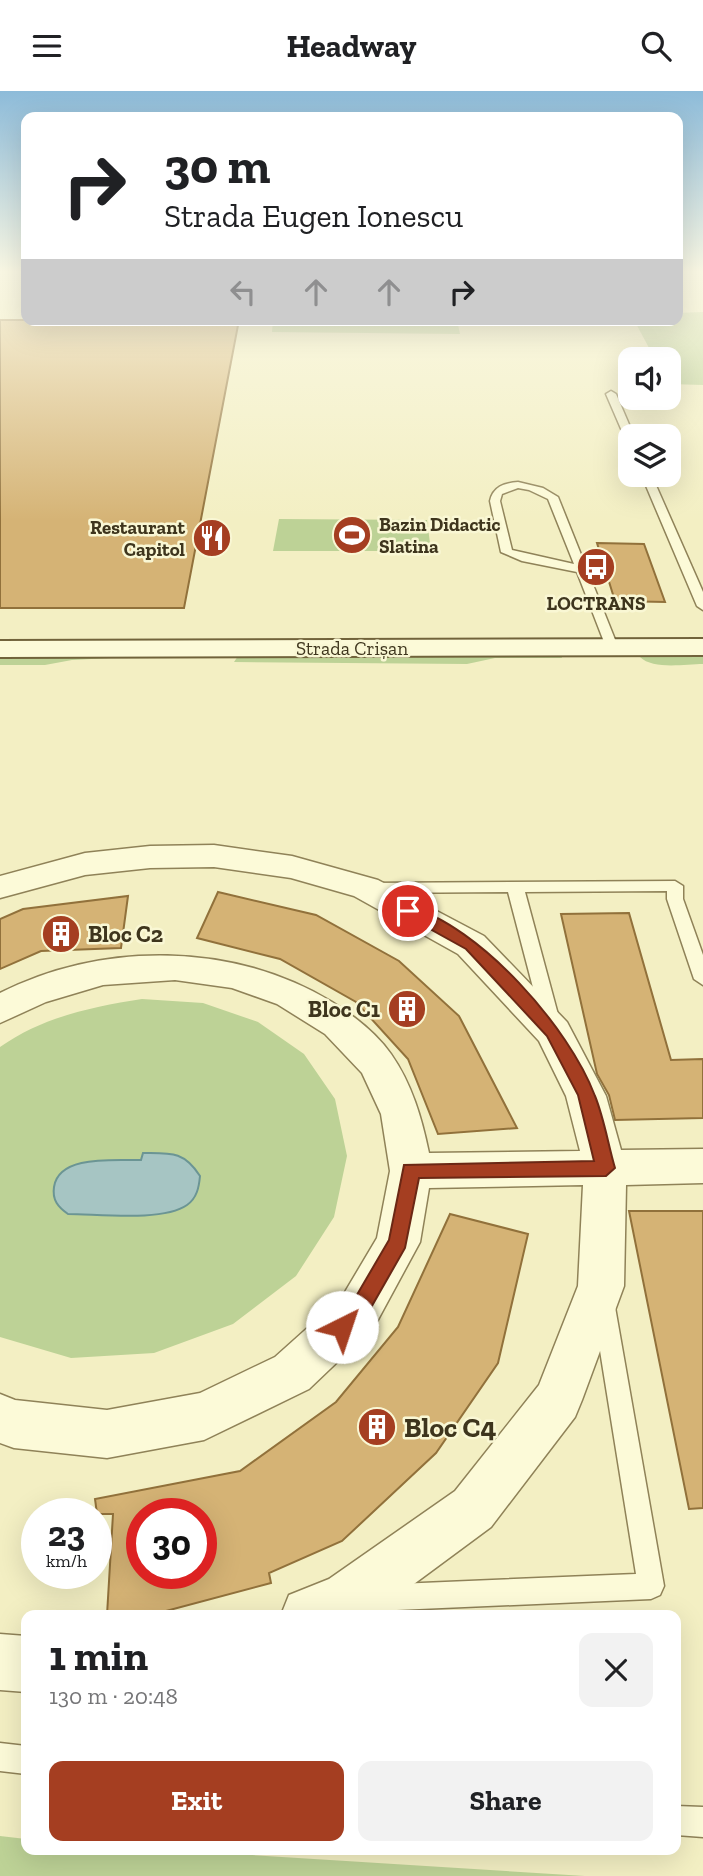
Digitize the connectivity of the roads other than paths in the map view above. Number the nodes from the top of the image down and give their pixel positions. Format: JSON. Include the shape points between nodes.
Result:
{"nodes":[{"id":1,"x":611,"y":394,"type":"dead end"},
{"id":2,"x":624,"y":424,"type":"edge"},
{"id":3,"x":652,"y":487,"type":"edge"},
{"id":4,"x":581,"y":569,"type":"junction"},
{"id":5,"x":703,"y":606,"type":"edge"},
{"id":6,"x":612,"y":647,"type":"junction"},
{"id":7,"x":703,"y":647,"type":"edge"},
{"id":8,"x":0,"y":649,"type":"edge"},
{"id":9,"x":703,"y":673,"type":"edge"},
{"id":10,"x":0,"y":674,"type":"edge"},
{"id":11,"x":0,"y":887,"type":"edge"},
{"id":12,"x":515,"y":887,"type":"junction"},
{"id":13,"x":366,"y":888,"type":"junction"},
{"id":14,"x":694,"y":934,"type":"edge"},
{"id":15,"x":703,"y":979,"type":"edge"},
{"id":16,"x":0,"y":1009,"type":"edge"},
{"id":17,"x":554,"y":1032,"type":"junction"},
{"id":18,"x":703,"y":1166,"type":"edge"},
{"id":19,"x":606,"y":1168,"type":"junction"},
{"id":20,"x":411,"y":1171,"type":"junction"},
{"id":21,"x":601,"y":1286,"type":"junction"},
{"id":22,"x":0,"y":1418,"type":"edge"},
{"id":23,"x":348,"y":1599,"type":"junction"},
{"id":24,"x":321,"y":1610,"type":"edge"},
{"id":25,"x":0,"y":1662,"type":"edge"},
{"id":26,"x":21,"y":1664,"type":"edge"},
{"id":27,"x":0,"y":1757,"type":"edge"},
{"id":28,"x":21,"y":1759,"type":"edge"},
{"id":29,"x":681,"y":1821,"type":"edge"},
{"id":30,"x":703,"y":1822,"type":"edge"}],
"edges":[{"from":1,"to":2,"type":"lane"},
{"from":3,"to":5,"type":"lane"},
{"from":4,"to":4,"type":"lane","via":[[553,496],[524,486],[510,486],[497,493],[507,552]]},
{"from":4,"to":6,"type":"lane"},
{"from":6,"to":7,"type":"main road","name":"Strada Crișan"},
{"from":6,"to":8,"type":"main road","name":"Strada Crișan"},
{"from":9,"to":10,"type":"main road","name":"Strada Crișan"},
{"from":11,"to":13,"type":"street","via":[[85,864],[214,856],[292,867]]},
{"from":12,"to":13,"type":"lane"},
{"from":12,"to":14,"type":"lane","via":[[675,886],[675,899]]},
{"from":12,"to":17,"type":"lane"},
{"from":13,"to":17,"type":"street","via":[[471,945]]},
{"from":14,"to":15,"type":"lane"},
{"from":16,"to":20,"type":"street","via":[[33,992],[103,972],[175,967],[235,975],[290,994],[338,1024],[377,1064],[401,1114]]},
{"from":17,"to":19,"type":"street","via":[[586,1095]]},
{"from":18,"to":19,"type":"street"},
{"from":19,"to":20,"type":"street"},
{"from":19,"to":21,"type":"street"},
{"from":20,"to":22,"type":"street","via":[[398,1242],[358,1312],[292,1373],[204,1416],[107,1434],[14,1424]]},
{"from":21,"to":23,"type":"street","via":[[558,1400],[472,1509]]},
{"from":21,"to":23,"type":"lane","via":[[651,1586]]},
{"from":23,"to":24,"type":"street"},
{"from":25,"to":26,"type":"street"},
{"from":27,"to":28,"type":"lane"},
{"from":29,"to":30,"type":"lane"}]}
